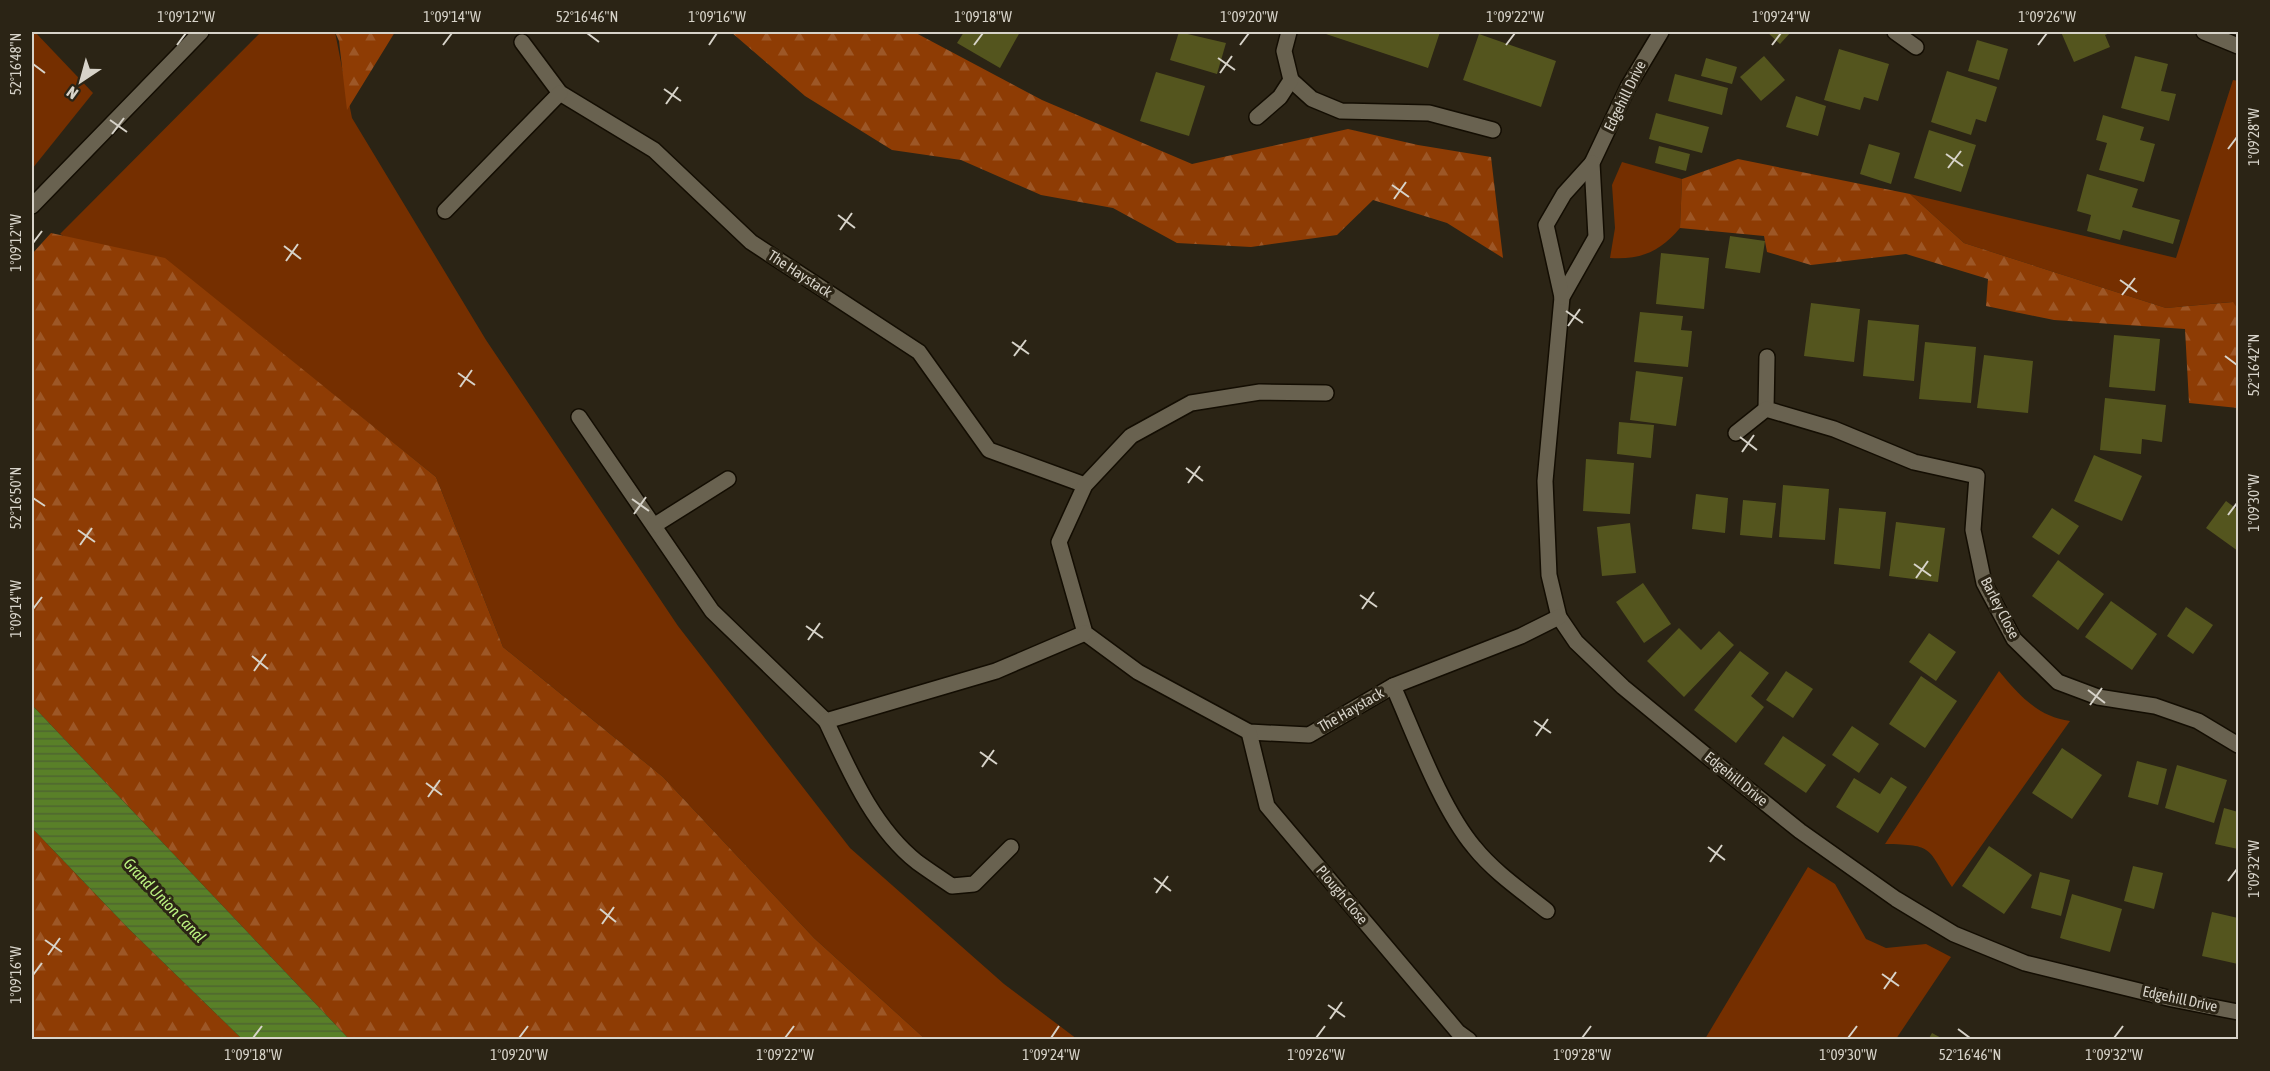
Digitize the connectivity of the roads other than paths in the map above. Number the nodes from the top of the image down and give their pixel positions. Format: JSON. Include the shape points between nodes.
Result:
{"nodes":[{"id":1,"x":201,"y":32,"type":"edge"},
{"id":2,"x":1289,"y":32,"type":"edge"},
{"id":3,"x":1661,"y":32,"type":"edge"},
{"id":4,"x":1895,"y":32,"type":"edge"},
{"id":5,"x":2204,"y":32,"type":"edge"},
{"id":6,"x":522,"y":42,"type":"dead end"},
{"id":7,"x":2238,"y":46,"type":"edge"},
{"id":8,"x":1916,"y":47,"type":"dead end"},
{"id":9,"x":1292,"y":80,"type":"junction"},
{"id":10,"x":560,"y":93,"type":"junction"},
{"id":11,"x":1257,"y":117,"type":"dead end"},
{"id":12,"x":1493,"y":130,"type":"dead end"},
{"id":13,"x":1592,"y":163,"type":"junction"},
{"id":14,"x":32,"y":206,"type":"edge"},
{"id":15,"x":445,"y":211,"type":"dead end"},
{"id":16,"x":1562,"y":297,"type":"junction"},
{"id":17,"x":1767,"y":357,"type":"dead end"},
{"id":18,"x":1326,"y":393,"type":"dead end"},
{"id":19,"x":1766,"y":409,"type":"junction"},
{"id":20,"x":579,"y":417,"type":"dead end"},
{"id":21,"x":1736,"y":433,"type":"dead end"},
{"id":22,"x":728,"y":479,"type":"dead end"},
{"id":23,"x":1085,"y":485,"type":"junction"},
{"id":24,"x":655,"y":525,"type":"junction"},
{"id":25,"x":1559,"y":617,"type":"junction"},
{"id":26,"x":1085,"y":633,"type":"junction"},
{"id":27,"x":1393,"y":686,"type":"junction"},
{"id":28,"x":826,"y":721,"type":"junction"},
{"id":29,"x":1249,"y":732,"type":"junction"},
{"id":30,"x":2238,"y":745,"type":"edge"},
{"id":31,"x":1011,"y":847,"type":"dead end"},
{"id":32,"x":1547,"y":911,"type":"dead end"},
{"id":33,"x":2238,"y":1012,"type":"edge"},
{"id":34,"x":1469,"y":1040,"type":"edge"}],
"edges":[{"from":1,"to":14,"type":"street"},
{"from":2,"to":9,"type":"street","via":[[1284,51]]},
{"from":3,"to":13,"type":"street","name":"Edgehill Drive","via":[[1628,87]]},
{"from":4,"to":8,"type":"street"},
{"from":5,"to":7,"type":"street"},
{"from":6,"to":10,"type":"street","name":"The Haystack"},
{"from":9,"to":11,"type":"street"},
{"from":9,"to":12,"type":"street","via":[[1312,99],[1341,111],[1429,113]]},
{"from":10,"to":15,"type":"street"},
{"from":10,"to":23,"type":"street","name":"The Haystack","via":[[654,150],[751,242],[919,352],[989,450]]},
{"from":13,"to":16,"type":"street","name":"Edgehill Drive","via":[[1596,237]]},
{"from":13,"to":16,"type":"street","name":"Edgehill Drive","via":[[1564,194],[1545,225]]},
{"from":16,"to":25,"type":"street","name":"Edgehill Drive","via":[[1545,481],[1549,575]]},
{"from":17,"to":19,"type":"street"},
{"from":18,"to":23,"type":"street","via":[[1260,392],[1191,403],[1131,436]]},
{"from":19,"to":21,"type":"street"},
{"from":19,"to":30,"type":"street","name":"Barley Close","via":[[1834,429],[1914,462],[1977,476],[1973,530],[1984,583],[2014,639],[2058,682],[2098,697],[2155,706],[2198,721]]},
{"from":20,"to":24,"type":"street"},
{"from":22,"to":24,"type":"street"},
{"from":23,"to":26,"type":"street","via":[[1059,542]]},
{"from":24,"to":28,"type":"street","via":[[712,611]]},
{"from":25,"to":27,"type":"street","name":"The Haystack"},
{"from":25,"to":33,"type":"street","name":"Edgehill Drive","via":[[1576,642],[1623,687],[1800,831],[1896,899],[1954,934],[2025,963]]},
{"from":26,"to":28,"type":"street","via":[[996,671]]},
{"from":26,"to":29,"type":"street","name":"The Haystack","via":[[1138,672]]},
{"from":27,"to":29,"type":"street","name":"The Haystack","via":[[1309,735]]},
{"from":27,"to":32,"type":"street","via":[[1444,797],[1473,847]]},
{"from":28,"to":31,"type":"street","via":[[852,777],[883,825],[915,861],[952,886],[974,884]]},
{"from":29,"to":34,"type":"street","name":"Plough Close","via":[[1267,806],[1458,1032]]}]}
